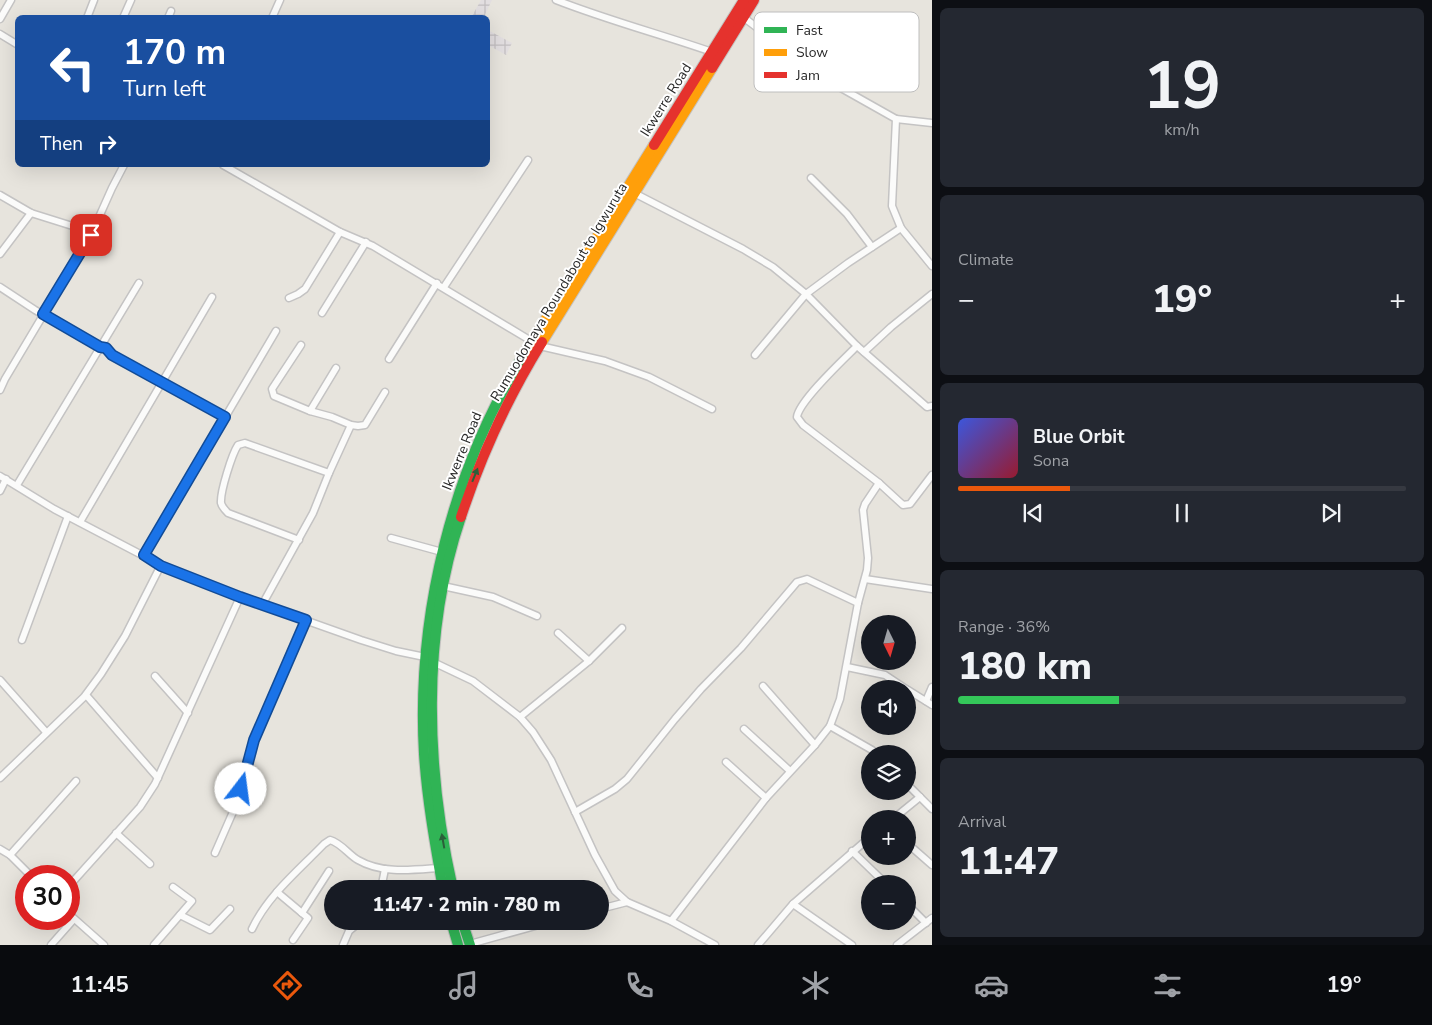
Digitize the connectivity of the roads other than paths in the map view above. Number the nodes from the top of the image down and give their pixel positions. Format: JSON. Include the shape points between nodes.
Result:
{"nodes":[{"id":1,"x":11,"y":0,"type":"edge"},
{"id":2,"x":94,"y":0,"type":"edge"},
{"id":3,"x":131,"y":0,"type":"edge"},
{"id":4,"x":280,"y":0,"type":"edge"},
{"id":5,"x":556,"y":0,"type":"edge"},
{"id":6,"x":744,"y":0,"type":"edge"},
{"id":7,"x":754,"y":0,"type":"edge"},
{"id":8,"x":88,"y":15,"type":"edge"},
{"id":9,"x":124,"y":15,"type":"edge"},
{"id":10,"x":273,"y":15,"type":"edge"},
{"id":11,"x":743,"y":17,"type":"junction"},
{"id":12,"x":0,"y":19,"type":"edge"},
{"id":13,"x":754,"y":25,"type":"edge"},
{"id":14,"x":0,"y":34,"type":"edge"},
{"id":15,"x":15,"y":43,"type":"edge"},
{"id":16,"x":712,"y":52,"type":"junction"},
{"id":17,"x":848,"y":92,"type":"edge"},
{"id":18,"x":896,"y":119,"type":"junction"},
{"id":19,"x":932,"y":124,"type":"edge"},
{"id":20,"x":528,"y":160,"type":"dead end"},
{"id":21,"x":123,"y":167,"type":"edge"},
{"id":22,"x":226,"y":167,"type":"edge"},
{"id":23,"x":811,"y":178,"type":"dead end"},
{"id":24,"x":634,"y":193,"type":"junction"},
{"id":25,"x":0,"y":194,"type":"edge"},
{"id":26,"x":31,"y":213,"type":"junction"},
{"id":27,"x":901,"y":228,"type":"junction"},
{"id":28,"x":340,"y":232,"type":"junction"},
{"id":29,"x":91,"y":235,"type":"junction"},
{"id":30,"x":366,"y":242,"type":"junction"},
{"id":31,"x":872,"y":247,"type":"junction"},
{"id":32,"x":0,"y":254,"type":"edge"},
{"id":33,"x":932,"y":266,"type":"edge"},
{"id":34,"x":139,"y":283,"type":"dead end"},
{"id":35,"x":437,"y":283,"type":"junction"},
{"id":36,"x":0,"y":287,"type":"edge"},
{"id":37,"x":444,"y":287,"type":"junction"},
{"id":38,"x":806,"y":294,"type":"junction"},
{"id":39,"x":932,"y":294,"type":"edge"},
{"id":40,"x":212,"y":297,"type":"dead end"},
{"id":41,"x":289,"y":298,"type":"dead end"},
{"id":42,"x":322,"y":313,"type":"dead end"},
{"id":43,"x":43,"y":314,"type":"junction"},
{"id":44,"x":276,"y":331,"type":"dead end"},
{"id":45,"x":537,"y":344,"type":"junction"},
{"id":46,"x":301,"y":345,"type":"dead end"},
{"id":47,"x":857,"y":346,"type":"junction"},
{"id":48,"x":100,"y":347,"type":"junction"},
{"id":49,"x":864,"y":352,"type":"junction"},
{"id":50,"x":754,"y":355,"type":"dead end"},
{"id":51,"x":389,"y":359,"type":"dead end"},
{"id":52,"x":336,"y":368,"type":"dead end"},
{"id":53,"x":162,"y":382,"type":"junction"},
{"id":54,"x":0,"y":390,"type":"edge"},
{"id":55,"x":385,"y":392,"type":"dead end"},
{"id":56,"x":932,"y":406,"type":"edge"},
{"id":57,"x":712,"y":409,"type":"dead end"},
{"id":58,"x":310,"y":411,"type":"junction"},
{"id":59,"x":225,"y":417,"type":"junction"},
{"id":60,"x":351,"y":425,"type":"junction"},
{"id":61,"x":329,"y":473,"type":"junction"},
{"id":62,"x":3,"y":478,"type":"edge"},
{"id":63,"x":931,"y":479,"type":"edge"},
{"id":64,"x":879,"y":483,"type":"junction"},
{"id":65,"x":17,"y":486,"type":"junction"},
{"id":66,"x":0,"y":491,"type":"edge"},
{"id":67,"x":68,"y":516,"type":"junction"},
{"id":68,"x":80,"y":522,"type":"junction"},
{"id":69,"x":391,"y":538,"type":"dead end"},
{"id":70,"x":299,"y":540,"type":"junction"},
{"id":71,"x":442,"y":552,"type":"junction"},
{"id":72,"x":144,"y":555,"type":"junction"},
{"id":73,"x":161,"y":566,"type":"junction"},
{"id":74,"x":865,"y":579,"type":"junction"},
{"id":75,"x":443,"y":586,"type":"junction"},
{"id":76,"x":932,"y":589,"type":"edge"},
{"id":77,"x":240,"y":597,"type":"junction"},
{"id":78,"x":858,"y":603,"type":"junction"},
{"id":79,"x":262,"y":605,"type":"junction"},
{"id":80,"x":537,"y":616,"type":"dead end"},
{"id":81,"x":306,"y":620,"type":"junction"},
{"id":82,"x":622,"y":628,"type":"dead end"},
{"id":83,"x":558,"y":633,"type":"dead end"},
{"id":84,"x":22,"y":640,"type":"dead end"},
{"id":85,"x":429,"y":659,"type":"junction"},
{"id":86,"x":589,"y":661,"type":"junction"},
{"id":87,"x":846,"y":667,"type":"junction"},
{"id":88,"x":155,"y":676,"type":"dead end"},
{"id":89,"x":0,"y":680,"type":"edge"},
{"id":90,"x":893,"y":680,"type":"edge"},
{"id":91,"x":764,"y":686,"type":"dead end"},
{"id":92,"x":932,"y":687,"type":"edge"},
{"id":93,"x":86,"y":695,"type":"junction"},
{"id":94,"x":916,"y":695,"type":"edge"},
{"id":95,"x":929,"y":703,"type":"edge"},
{"id":96,"x":188,"y":713,"type":"junction"},
{"id":97,"x":520,"y":716,"type":"junction"},
{"id":98,"x":830,"y":726,"type":"junction"},
{"id":99,"x":744,"y":729,"type":"dead end"},
{"id":100,"x":46,"y":732,"type":"junction"},
{"id":101,"x":815,"y":745,"type":"junction"},
{"id":102,"x":863,"y":745,"type":"edge"},
{"id":103,"x":726,"y":762,"type":"dead end"},
{"id":104,"x":790,"y":772,"type":"junction"},
{"id":105,"x":0,"y":778,"type":"edge"},
{"id":106,"x":158,"y":778,"type":"junction"},
{"id":107,"x":76,"y":781,"type":"dead end"},
{"id":108,"x":916,"y":793,"type":"edge"},
{"id":109,"x":920,"y":797,"type":"junction"},
{"id":110,"x":766,"y":798,"type":"junction"},
{"id":111,"x":932,"y":809,"type":"edge"},
{"id":112,"x":904,"y":810,"type":"edge"},
{"id":113,"x":575,"y":812,"type":"junction"},
{"id":114,"x":116,"y":833,"type":"junction"},
{"id":115,"x":861,"y":844,"type":"edge"},
{"id":116,"x":0,"y":849,"type":"edge"},
{"id":117,"x":852,"y":851,"type":"junction"},
{"id":118,"x":916,"y":851,"type":"edge"},
{"id":119,"x":215,"y":853,"type":"dead end"},
{"id":120,"x":10,"y":855,"type":"junction"},
{"id":121,"x":150,"y":864,"type":"dead end"},
{"id":122,"x":932,"y":864,"type":"edge"},
{"id":123,"x":20,"y":865,"type":"edge"},
{"id":124,"x":438,"y":868,"type":"junction"},
{"id":125,"x":385,"y":869,"type":"junction"},
{"id":126,"x":329,"y":871,"type":"dead end"},
{"id":127,"x":80,"y":874,"type":"edge"},
{"id":128,"x":877,"y":875,"type":"edge"},
{"id":129,"x":383,"y":880,"type":"edge"},
{"id":130,"x":441,"y":880,"type":"edge"},
{"id":131,"x":451,"y":880,"type":"edge"},
{"id":132,"x":173,"y":887,"type":"dead end"},
{"id":133,"x":277,"y":892,"type":"junction"},
{"id":134,"x":627,"y":902,"type":"junction"},
{"id":135,"x":793,"y":904,"type":"junction"},
{"id":136,"x":609,"y":907,"type":"edge"},
{"id":137,"x":230,"y":909,"type":"dead end"},
{"id":138,"x":302,"y":913,"type":"junction"},
{"id":139,"x":916,"y":913,"type":"edge"},
{"id":140,"x":180,"y":915,"type":"junction"},
{"id":141,"x":932,"y":918,"type":"edge"},
{"id":142,"x":671,"y":920,"type":"junction"},
{"id":143,"x":926,"y":922,"type":"junction"},
{"id":144,"x":80,"y":925,"type":"edge"},
{"id":145,"x":252,"y":929,"type":"dead end"},
{"id":146,"x":62,"y":930,"type":"edge"},
{"id":147,"x":350,"y":930,"type":"edge"},
{"id":148,"x":454,"y":930,"type":"edge"},
{"id":149,"x":465,"y":930,"type":"edge"},
{"id":150,"x":522,"y":930,"type":"edge"},
{"id":151,"x":294,"y":940,"type":"dead end"},
{"id":152,"x":51,"y":945,"type":"edge"},
{"id":153,"x":104,"y":945,"type":"edge"},
{"id":154,"x":154,"y":945,"type":"edge"},
{"id":155,"x":343,"y":945,"type":"edge"},
{"id":156,"x":458,"y":945,"type":"edge"},
{"id":157,"x":470,"y":945,"type":"edge"},
{"id":158,"x":715,"y":945,"type":"edge"},
{"id":159,"x":758,"y":945,"type":"edge"},
{"id":160,"x":852,"y":945,"type":"edge"},
{"id":161,"x":898,"y":945,"type":"edge"}],
"edges":[{"from":1,"to":12,"type":"street"},
{"from":2,"to":8,"type":"street"},
{"from":3,"to":9,"type":"street"},
{"from":4,"to":10,"type":"street"},
{"from":5,"to":16,"type":"street"},
{"from":6,"to":16,"type":"main road","name":"Ikwerre Road"},
{"from":7,"to":11,"type":"main road","name":"Rumuodomaya Roundabout to Igwuruta"},
{"from":11,"to":13,"type":"street"},
{"from":11,"to":24,"type":"main road","name":"Rumuodomaya Roundabout to Igwuruta"},
{"from":14,"to":15,"type":"street"},
{"from":16,"to":45,"type":"main road","name":"Ikwerre Road"},
{"from":17,"to":18,"type":"street"},
{"from":18,"to":19,"type":"street"},
{"from":18,"to":27,"type":"street","via":[[892,206]]},
{"from":20,"to":37,"type":"street"},
{"from":21,"to":29,"type":"street"},
{"from":22,"to":28,"type":"street"},
{"from":23,"to":31,"type":"street","via":[[847,214]]},
{"from":24,"to":38,"type":"street","via":[[743,248]]},
{"from":24,"to":45,"type":"main road","name":"Rumuodomaya Roundabout to Igwuruta"},
{"from":25,"to":26,"type":"street"},
{"from":26,"to":29,"type":"street","via":[[82,229]]},
{"from":26,"to":32,"type":"street"},
{"from":27,"to":31,"type":"street"},
{"from":27,"to":33,"type":"street"},
{"from":28,"to":30,"type":"street"},
{"from":28,"to":41,"type":"street","via":[[306,289]]},
{"from":29,"to":43,"type":"street"},
{"from":30,"to":35,"type":"street"},
{"from":30,"to":42,"type":"street"},
{"from":31,"to":38,"type":"street"},
{"from":34,"to":48,"type":"street"},
{"from":35,"to":37,"type":"street"},
{"from":35,"to":51,"type":"street"},
{"from":36,"to":43,"type":"street"},
{"from":37,"to":45,"type":"street"},
{"from":38,"to":47,"type":"street"},
{"from":38,"to":50,"type":"street"},
{"from":39,"to":49,"type":"street"},
{"from":40,"to":53,"type":"street"},
{"from":43,"to":48,"type":"street"},
{"from":43,"to":54,"type":"street"},
{"from":44,"to":59,"type":"street"},
{"from":45,"to":57,"type":"street","via":[[605,361],[649,377]]},
{"from":45,"to":71,"type":"main road","name":"Ikwerre Road","via":[[516,367],[486,423]]},
{"from":75,"to":45,"type":"main road","name":"Rumuodomaya Roundabout to Igwuruta","one_way":true,"via":[[459,521],[479,467]]},
{"from":46,"to":58,"type":"street","via":[[272,393]]},
{"from":47,"to":49,"type":"street"},
{"from":47,"to":64,"type":"street","via":[[816,389],[798,411],[797,417]]},
{"from":48,"to":53,"type":"street"},
{"from":48,"to":65,"type":"street"},
{"from":49,"to":56,"type":"street","via":[[927,408]]},
{"from":52,"to":58,"type":"street"},
{"from":53,"to":59,"type":"street"},
{"from":53,"to":68,"type":"street"},
{"from":55,"to":60,"type":"street","via":[[365,425]]},
{"from":58,"to":60,"type":"street"},
{"from":59,"to":72,"type":"street"},
{"from":60,"to":61,"type":"street"},
{"from":61,"to":70,"type":"street"},
{"from":61,"to":70,"type":"street","via":[[244,444],[238,445],[234,451],[223,489],[223,508],[228,513]]},
{"from":62,"to":65,"type":"street"},
{"from":62,"to":66,"type":"street"},
{"from":63,"to":64,"type":"street","via":[[906,505]]},
{"from":64,"to":74,"type":"street","via":[[863,510],[868,558]]},
{"from":65,"to":67,"type":"street"},
{"from":67,"to":68,"type":"street"},
{"from":67,"to":84,"type":"street"},
{"from":68,"to":72,"type":"street"},
{"from":69,"to":71,"type":"street"},
{"from":70,"to":79,"type":"street"},
{"from":71,"to":85,"type":"main road","name":"Ikwerre Road"},
{"from":72,"to":73,"type":"street"},
{"from":73,"to":77,"type":"street"},
{"from":73,"to":93,"type":"street","via":[[125,636]]},
{"from":74,"to":76,"type":"street"},
{"from":74,"to":78,"type":"street"},
{"from":75,"to":80,"type":"street","via":[[493,597]]},
{"from":75,"to":85,"type":"main road","name":"Rumuodomaya Roundabout to Igwuruta"},
{"from":77,"to":79,"type":"street"},
{"from":77,"to":96,"type":"street"},
{"from":78,"to":87,"type":"street"},
{"from":78,"to":113,"type":"street","via":[[807,580],[798,582],[701,689],[627,779]]},
{"from":79,"to":81,"type":"street"},
{"from":81,"to":85,"type":"street"},
{"from":81,"to":119,"type":"street","via":[[254,740],[236,805]]},
{"from":82,"to":86,"type":"street"},
{"from":83,"to":86,"type":"street"},
{"from":85,"to":97,"type":"street","via":[[473,681]]},
{"from":85,"to":124,"type":"main road","name":"Ikwerre Road","via":[[423,748],[431,835]]},
{"from":131,"to":85,"type":"main road","name":"Rumuodomaya Roundabout to Igwuruta","one_way":true,"via":[[435,790]]},
{"from":86,"to":97,"type":"street"},
{"from":87,"to":90,"type":"street","via":[[885,675]]},
{"from":87,"to":98,"type":"street","via":[[840,699]]},
{"from":88,"to":96,"type":"street"},
{"from":89,"to":100,"type":"street"},
{"from":91,"to":101,"type":"street"},
{"from":92,"to":95,"type":"street"},
{"from":93,"to":100,"type":"street"},
{"from":93,"to":106,"type":"street"},
{"from":94,"to":95,"type":"street"},
{"from":96,"to":106,"type":"street"},
{"from":97,"to":113,"type":"street","via":[[551,760]]},
{"from":98,"to":101,"type":"street"},
{"from":98,"to":102,"type":"street"},
{"from":99,"to":104,"type":"street"},
{"from":100,"to":105,"type":"street"},
{"from":101,"to":104,"type":"street"},
{"from":103,"to":110,"type":"street"},
{"from":104,"to":110,"type":"street"},
{"from":106,"to":114,"type":"street","via":[[140,807]]},
{"from":107,"to":120,"type":"street"},
{"from":108,"to":109,"type":"street"},
{"from":109,"to":111,"type":"street"},
{"from":109,"to":112,"type":"street"},
{"from":110,"to":142,"type":"street"},
{"from":113,"to":134,"type":"street","via":[[615,891]]},
{"from":114,"to":121,"type":"street"},
{"from":114,"to":127,"type":"street"},
{"from":115,"to":117,"type":"street"},
{"from":116,"to":120,"type":"street"},
{"from":117,"to":128,"type":"street"},
{"from":117,"to":135,"type":"street"},
{"from":118,"to":122,"type":"street"},
{"from":120,"to":123,"type":"street"},
{"from":124,"to":125,"type":"street"},
{"from":124,"to":130,"type":"main road","name":"Ikwerre Road"},
{"from":125,"to":129,"type":"street"},
{"from":125,"to":133,"type":"street","via":[[365,864],[330,840]]},
{"from":126,"to":138,"type":"street"},
{"from":132,"to":140,"type":"street","via":[[192,902]]},
{"from":133,"to":138,"type":"street"},
{"from":133,"to":145,"type":"street"},
{"from":134,"to":136,"type":"street"},
{"from":134,"to":142,"type":"street"},
{"from":135,"to":159,"type":"street"},
{"from":135,"to":160,"type":"street"},
{"from":137,"to":140,"type":"street","via":[[210,930]]},
{"from":138,"to":151,"type":"street","via":[[308,918]]},
{"from":139,"to":143,"type":"street"},
{"from":140,"to":154,"type":"street"},
{"from":141,"to":143,"type":"street"},
{"from":142,"to":158,"type":"street"},
{"from":143,"to":161,"type":"street"},
{"from":144,"to":153,"type":"street"},
{"from":146,"to":152,"type":"street"},
{"from":147,"to":155,"type":"street"},
{"from":148,"to":156,"type":"main road"},
{"from":149,"to":157,"type":"main road"},
{"from":150,"to":157,"type":"street"}]}
